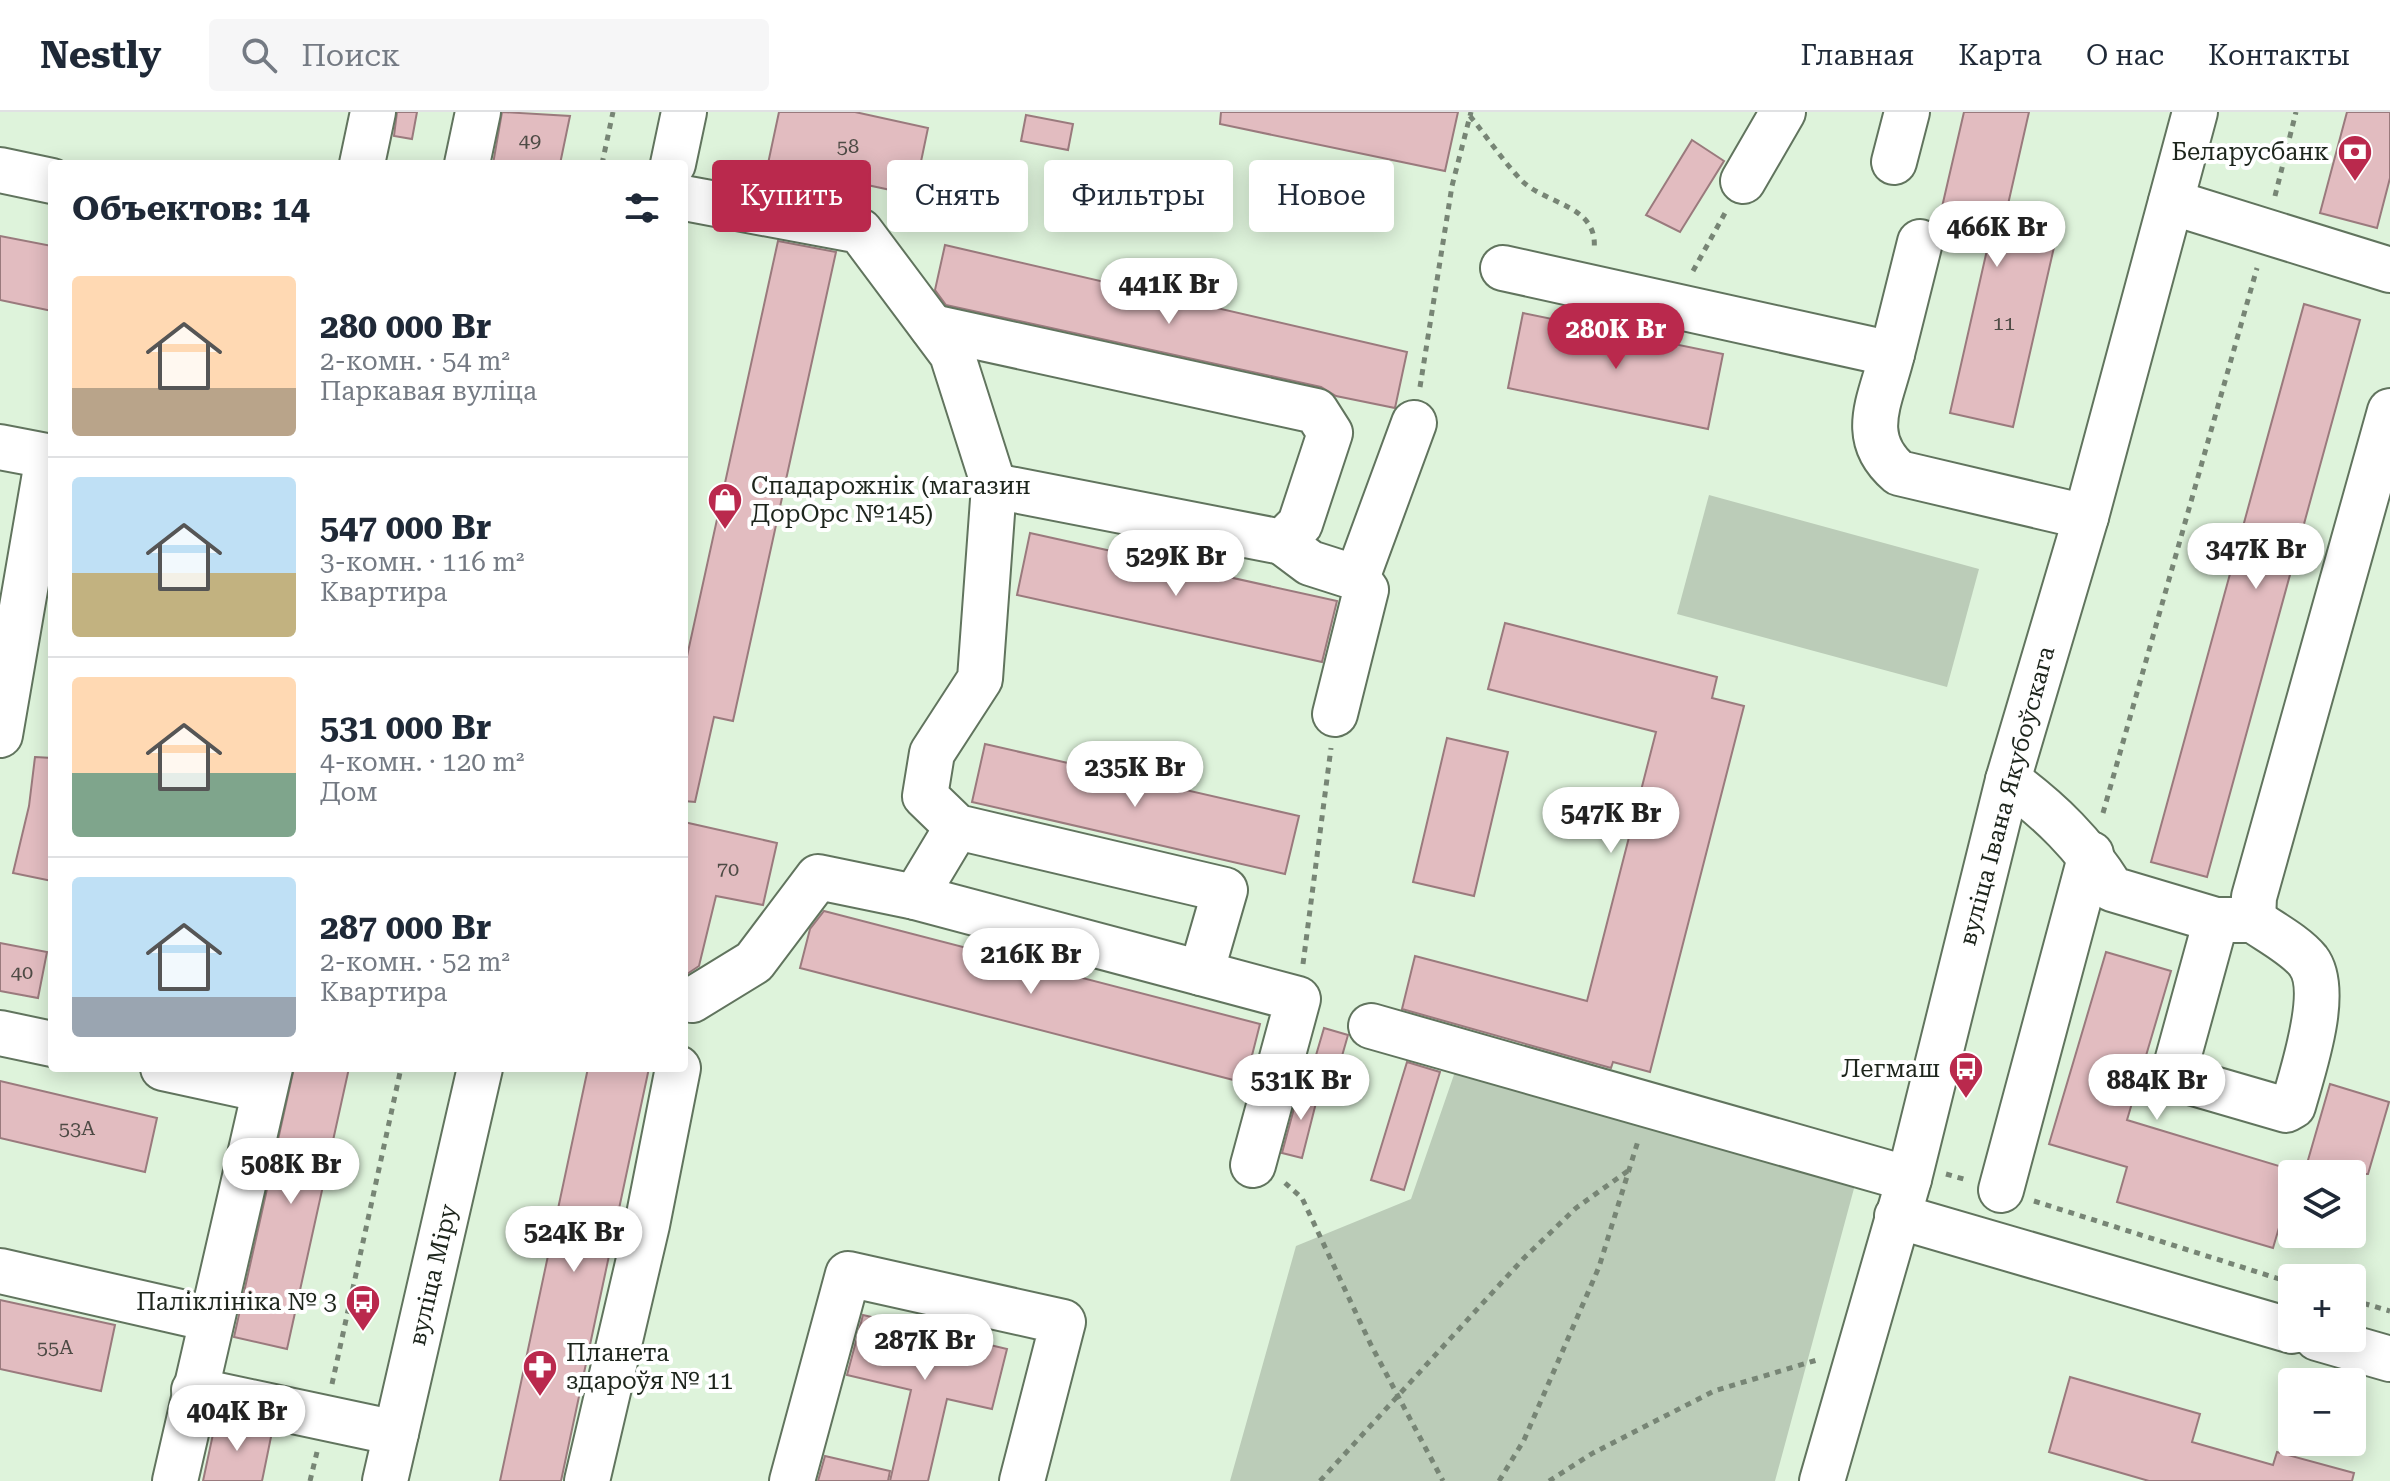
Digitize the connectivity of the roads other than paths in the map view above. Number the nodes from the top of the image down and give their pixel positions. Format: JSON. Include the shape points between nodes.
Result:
{"nodes":[{"id":1,"x":373,"y":112,"type":"edge"},
{"id":2,"x":478,"y":112,"type":"edge"},
{"id":3,"x":684,"y":112,"type":"edge"},
{"id":4,"x":1783,"y":112,"type":"edge"},
{"id":5,"x":1907,"y":112,"type":"edge"},
{"id":6,"x":2195,"y":112,"type":"edge"},
{"id":7,"x":363,"y":160,"type":"edge"},
{"id":8,"x":468,"y":160,"type":"edge"},
{"id":9,"x":674,"y":160,"type":"edge"},
{"id":10,"x":1894,"y":162,"type":"dead end"},
{"id":11,"x":0,"y":170,"type":"edge"},
{"id":12,"x":48,"y":180,"type":"edge"},
{"id":13,"x":1743,"y":181,"type":"road end"},
{"id":14,"x":688,"y":199,"type":"edge"},
{"id":15,"x":2171,"y":202,"type":"junction"},
{"id":16,"x":1920,"y":242,"type":"dead end"},
{"id":17,"x":1503,"y":268,"type":"dead end"},
{"id":18,"x":2390,"y":270,"type":"edge"},
{"id":19,"x":932,"y":327,"type":"junction"},
{"id":20,"x":1892,"y":354,"type":"junction"},
{"id":21,"x":2390,"y":411,"type":"edge"},
{"id":22,"x":1414,"y":423,"type":"road end"},
{"id":23,"x":0,"y":447,"type":"edge"},
{"id":24,"x":48,"y":457,"type":"edge"},
{"id":25,"x":48,"y":468,"type":"edge"},
{"id":26,"x":994,"y":486,"type":"junction"},
{"id":27,"x":2086,"y":517,"type":"junction"},
{"id":28,"x":1282,"y":542,"type":"junction"},
{"id":29,"x":1357,"y":578,"type":"junction"},
{"id":30,"x":1335,"y":714,"type":"road end"},
{"id":31,"x":0,"y":735,"type":"edge"},
{"id":32,"x":2008,"y":780,"type":"junction"},
{"id":33,"x":957,"y":827,"type":"junction"},
{"id":34,"x":2091,"y":854,"type":"junction"},
{"id":35,"x":915,"y":897,"type":"junction"},
{"id":36,"x":1201,"y":973,"type":"junction"},
{"id":37,"x":688,"y":1012,"type":"edge"},
{"id":38,"x":1371,"y":1026,"type":"dead end"},
{"id":39,"x":0,"y":1033,"type":"edge"},
{"id":40,"x":48,"y":1043,"type":"edge"},
{"id":41,"x":201,"y":1072,"type":"edge"},
{"id":42,"x":479,"y":1072,"type":"edge"},
{"id":43,"x":677,"y":1072,"type":"edge"},
{"id":44,"x":267,"y":1079,"type":"edge"},
{"id":45,"x":1253,"y":1165,"type":"road end"},
{"id":46,"x":1913,"y":1189,"type":"junction"},
{"id":47,"x":2001,"y":1190,"type":"road end"},
{"id":48,"x":0,"y":1271,"type":"edge"},
{"id":49,"x":211,"y":1319,"type":"junction"},
{"id":50,"x":2278,"y":1326,"type":"edge"},
{"id":51,"x":2366,"y":1352,"type":"edge"},
{"id":52,"x":2390,"y":1359,"type":"edge"},
{"id":53,"x":194,"y":1390,"type":"junction"},
{"id":54,"x":396,"y":1433,"type":"junction"},
{"id":55,"x":175,"y":1481,"type":"edge"},
{"id":56,"x":385,"y":1481,"type":"edge"},
{"id":57,"x":587,"y":1481,"type":"edge"},
{"id":58,"x":792,"y":1481,"type":"edge"},
{"id":59,"x":1022,"y":1481,"type":"edge"},
{"id":60,"x":1822,"y":1481,"type":"edge"}],
"edges":[{"from":1,"to":7,"type":"street"},
{"from":2,"to":8,"type":"street"},
{"from":3,"to":9,"type":"street"},
{"from":4,"to":13,"type":"street"},
{"from":5,"to":10,"type":"street"},
{"from":6,"to":15,"type":"street","name":"вуліца Івана Якубоўскага"},
{"from":11,"to":12,"type":"street"},
{"from":14,"to":19,"type":"street","via":[[860,231]]},
{"from":15,"to":18,"type":"street"},
{"from":15,"to":27,"type":"street","name":"вуліца Івана Якубоўскага"},
{"from":16,"to":20,"type":"street"},
{"from":17,"to":20,"type":"street"},
{"from":19,"to":26,"type":"street","via":[[952,354]]},
{"from":19,"to":28,"type":"street","via":[[1316,411],[1330,433],[1300,524]]},
{"from":20,"to":27,"type":"street","via":[[1873,430],[1881,458],[1899,473]]},
{"from":21,"to":34,"type":"street","via":[[2254,897],[2235,920],[2112,889]]},
{"from":22,"to":29,"type":"street"},
{"from":23,"to":24,"type":"street"},
{"from":25,"to":31,"type":"street"},
{"from":26,"to":28,"type":"street"},
{"from":26,"to":33,"type":"street","via":[[980,679],[932,753],[925,796]]},
{"from":27,"to":32,"type":"street","name":"вуліца Івана Якубоўскага"},
{"from":28,"to":29,"type":"street","via":[[1310,563]]},
{"from":29,"to":30,"type":"street","via":[[1366,590]]},
{"from":32,"to":34,"type":"street","via":[[2056,817]]},
{"from":32,"to":46,"type":"street","name":"вуліца Івана Якубоўскага"},
{"from":33,"to":35,"type":"street"},
{"from":33,"to":36,"type":"street","via":[[1225,890]]},
{"from":34,"to":47,"type":"street"},
{"from":35,"to":36,"type":"street"},
{"from":35,"to":37,"type":"street","via":[[818,877],[754,962]]},
{"from":36,"to":45,"type":"street","via":[[1298,999]]},
{"from":38,"to":46,"type":"street"},
{"from":39,"to":40,"type":"street"},
{"from":41,"to":44,"type":"street"},
{"from":42,"to":54,"type":"street","name":"вуліца Міру"},
{"from":43,"to":57,"type":"street"},
{"from":44,"to":49,"type":"street"},
{"from":46,"to":50,"type":"street"},
{"from":46,"to":60,"type":"street","name":"вуліца Івана Якубоўскага"},
{"from":48,"to":49,"type":"street"},
{"from":49,"to":53,"type":"street"},
{"from":51,"to":52,"type":"street"},
{"from":53,"to":54,"type":"street"},
{"from":53,"to":55,"type":"street"},
{"from":54,"to":56,"type":"street","name":"вуліца Міру"},
{"from":58,"to":59,"type":"street","via":[[848,1274],[1063,1322]]}]}
